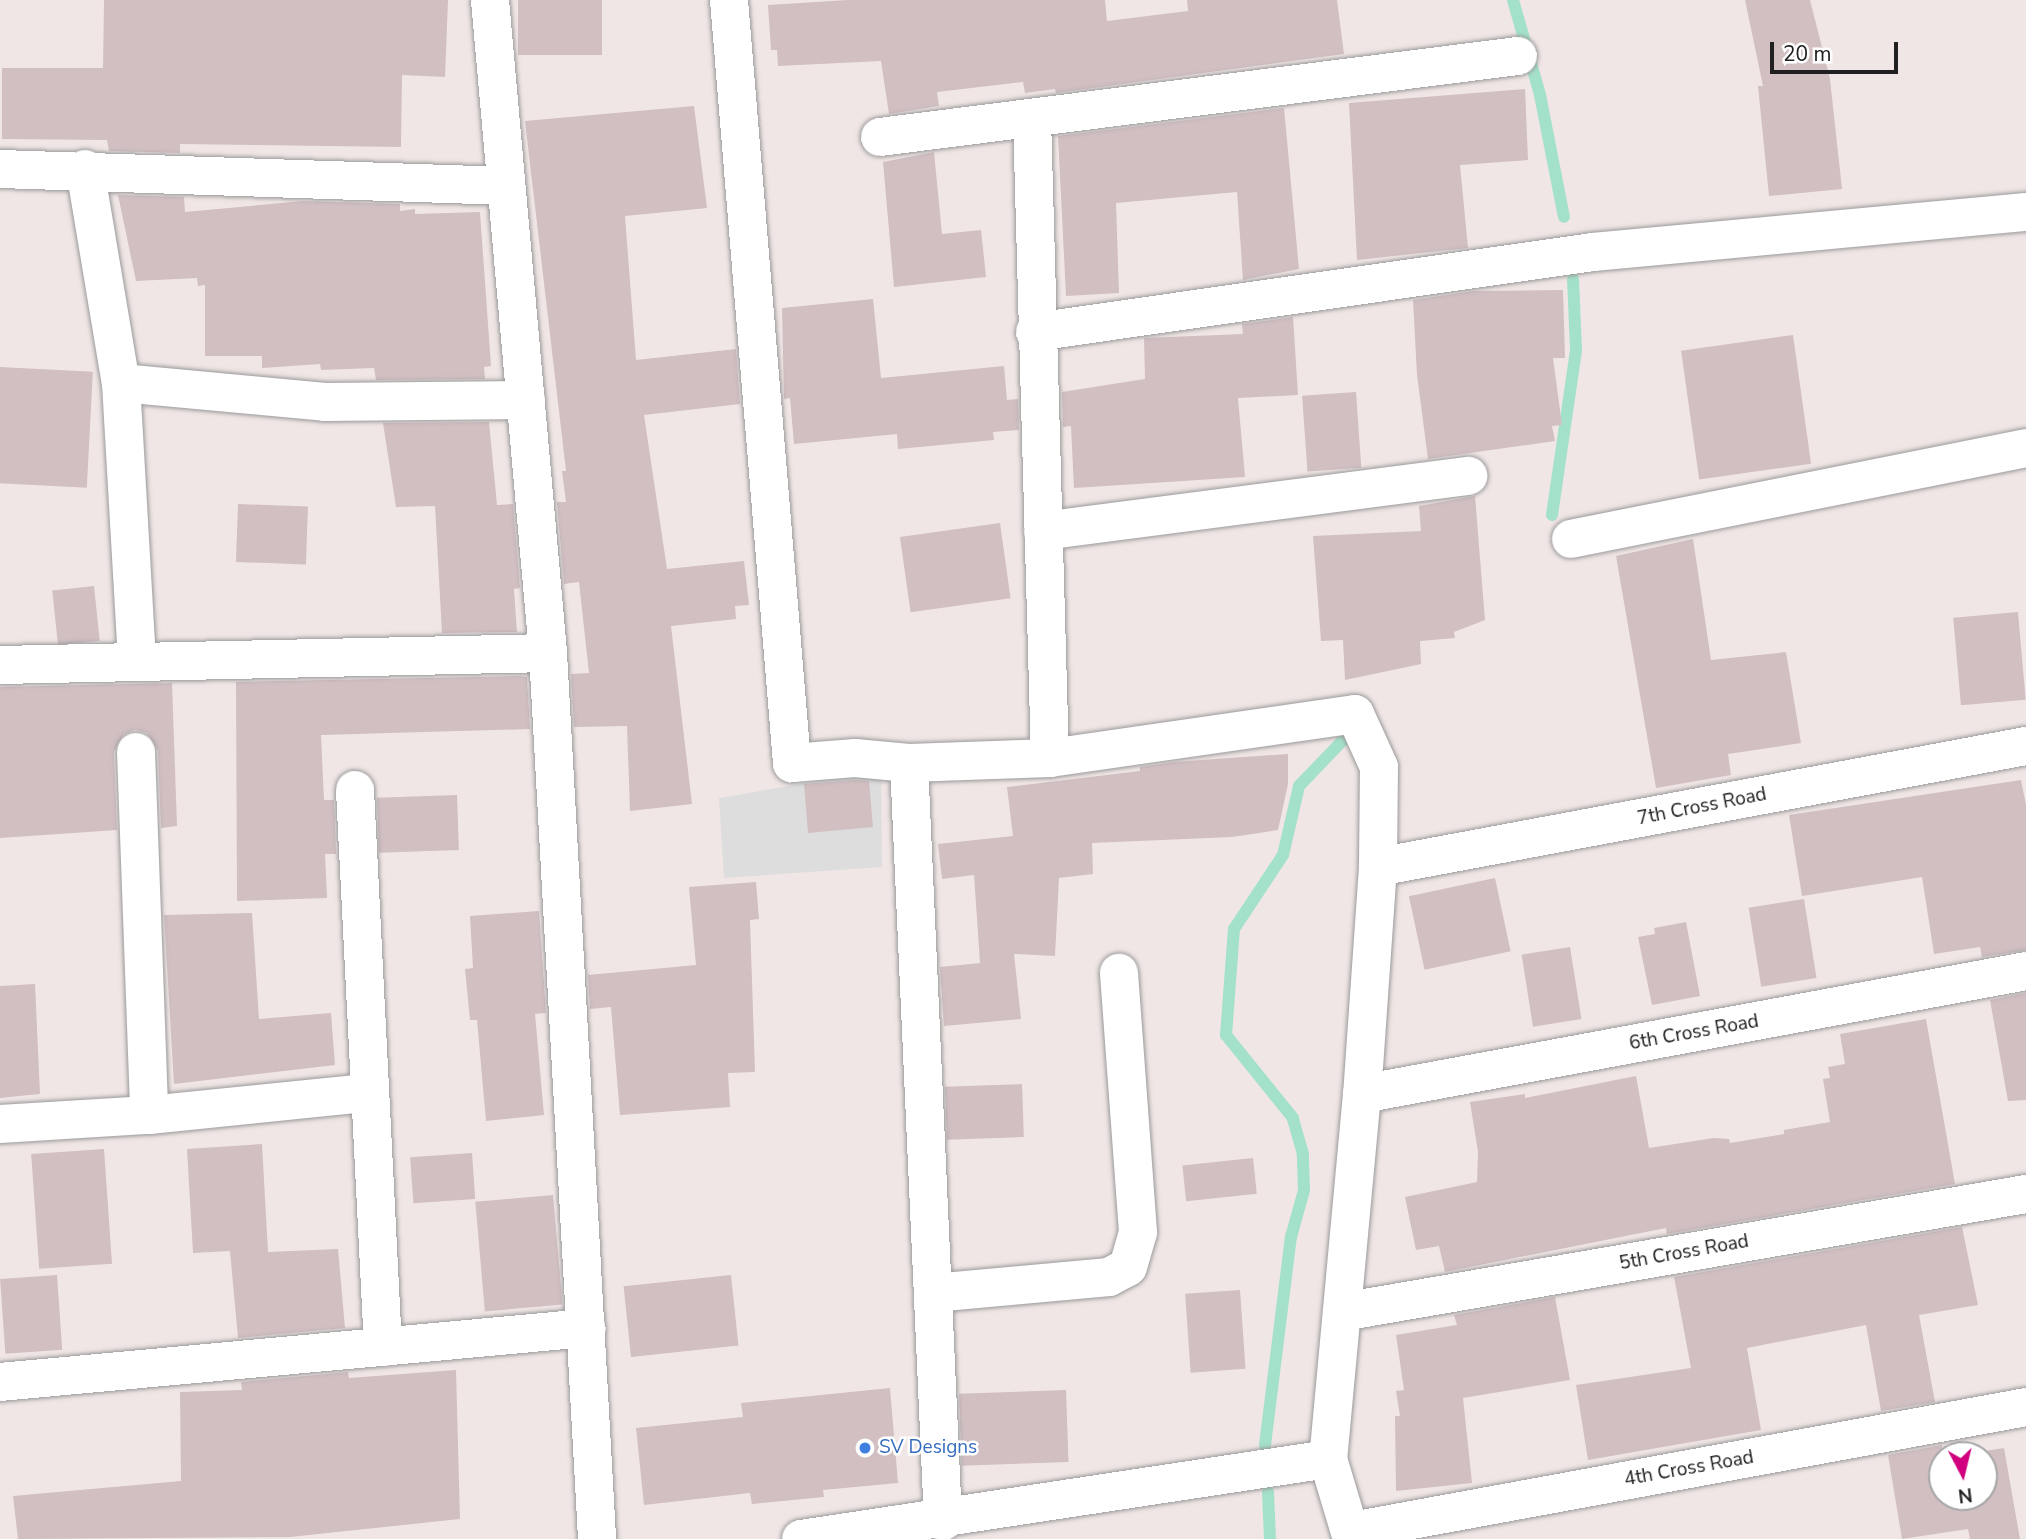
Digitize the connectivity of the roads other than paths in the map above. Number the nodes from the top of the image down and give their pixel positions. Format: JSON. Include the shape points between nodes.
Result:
{"nodes":[{"id":1,"x":490,"y":0,"type":"edge"},
{"id":2,"x":729,"y":0,"type":"edge"},
{"id":3,"x":1518,"y":56,"type":"dead end"},
{"id":4,"x":1032,"y":118,"type":"junction"},
{"id":5,"x":880,"y":137,"type":"dead end"},
{"id":6,"x":0,"y":169,"type":"edge"},
{"id":7,"x":85,"y":169,"type":"junction"},
{"id":8,"x":506,"y":186,"type":"junction"},
{"id":9,"x":2026,"y":212,"type":"edge"},
{"id":10,"x":1035,"y":332,"type":"junction"},
{"id":11,"x":121,"y":383,"type":"junction"},
{"id":12,"x":526,"y":400,"type":"junction"},
{"id":13,"x":2026,"y":448,"type":"edge"},
{"id":14,"x":1468,"y":476,"type":"dead end"},
{"id":15,"x":1043,"y":531,"type":"junction"},
{"id":16,"x":1572,"y":539,"type":"dead end"},
{"id":17,"x":548,"y":653,"type":"junction"},
{"id":18,"x":136,"y":662,"type":"junction"},
{"id":19,"x":0,"y":665,"type":"edge"},
{"id":20,"x":2026,"y":746,"type":"edge"},
{"id":21,"x":136,"y":752,"type":"dead end"},
{"id":22,"x":1049,"y":758,"type":"junction"},
{"id":23,"x":909,"y":764,"type":"junction"},
{"id":24,"x":355,"y":790,"type":"dead end"},
{"id":25,"x":1378,"y":867,"type":"junction"},
{"id":26,"x":2026,"y":971,"type":"edge"},
{"id":27,"x":1119,"y":973,"type":"dead end"},
{"id":28,"x":367,"y":1093,"type":"junction"},
{"id":29,"x":1362,"y":1094,"type":"junction"},
{"id":30,"x":149,"y":1115,"type":"junction"},
{"id":31,"x":0,"y":1124,"type":"edge"},
{"id":32,"x":2026,"y":1194,"type":"edge"},
{"id":33,"x":933,"y":1293,"type":"junction"},
{"id":34,"x":1342,"y":1312,"type":"junction"},
{"id":35,"x":587,"y":1328,"type":"junction"},
{"id":36,"x":383,"y":1347,"type":"junction"},
{"id":37,"x":0,"y":1382,"type":"edge"},
{"id":38,"x":2026,"y":1407,"type":"edge"},
{"id":39,"x":1328,"y":1459,"type":"junction"},
{"id":40,"x":943,"y":1521,"type":"junction"},
{"id":41,"x":1352,"y":1535,"type":"edge"},
{"id":42,"x":597,"y":1539,"type":"edge"},
{"id":43,"x":801,"y":1539,"type":"edge"}],
"edges":[{"from":1,"to":8,"type":"street"},
{"from":2,"to":23,"type":"street","via":[[792,763],[855,758]]},
{"from":3,"to":4,"type":"street"},
{"from":4,"to":5,"type":"street"},
{"from":4,"to":10,"type":"street"},
{"from":6,"to":7,"type":"street"},
{"from":7,"to":8,"type":"street"},
{"from":7,"to":11,"type":"street"},
{"from":8,"to":12,"type":"street"},
{"from":9,"to":10,"type":"street","via":[[1593,252]]},
{"from":10,"to":15,"type":"street"},
{"from":11,"to":12,"type":"street","via":[[325,402]]},
{"from":11,"to":18,"type":"street"},
{"from":12,"to":17,"type":"street"},
{"from":13,"to":16,"type":"street"},
{"from":14,"to":15,"type":"street"},
{"from":15,"to":22,"type":"street"},
{"from":17,"to":18,"type":"street"},
{"from":17,"to":35,"type":"street"},
{"from":18,"to":19,"type":"street"},
{"from":20,"to":25,"type":"street","name":"7th Cross Road"},
{"from":21,"to":30,"type":"street"},
{"from":22,"to":23,"type":"street"},
{"from":22,"to":25,"type":"street","via":[[1355,714],[1379,767]]},
{"from":23,"to":33,"type":"street"},
{"from":24,"to":28,"type":"street"},
{"from":25,"to":29,"type":"street"},
{"from":26,"to":29,"type":"street","name":"6th Cross Road"},
{"from":27,"to":33,"type":"street","via":[[1138,1232],[1128,1267],[1109,1277]]},
{"from":28,"to":30,"type":"street"},
{"from":28,"to":36,"type":"street"},
{"from":29,"to":34,"type":"street"},
{"from":30,"to":31,"type":"street"},
{"from":32,"to":34,"type":"street","name":"5th Cross Road"},
{"from":33,"to":40,"type":"street"},
{"from":34,"to":39,"type":"street"},
{"from":35,"to":36,"type":"street"},
{"from":35,"to":42,"type":"street"},
{"from":36,"to":37,"type":"street"},
{"from":38,"to":41,"type":"street","name":"4th Cross Road"},
{"from":39,"to":40,"type":"street"},
{"from":39,"to":41,"type":"street"},
{"from":40,"to":43,"type":"street"}]}
